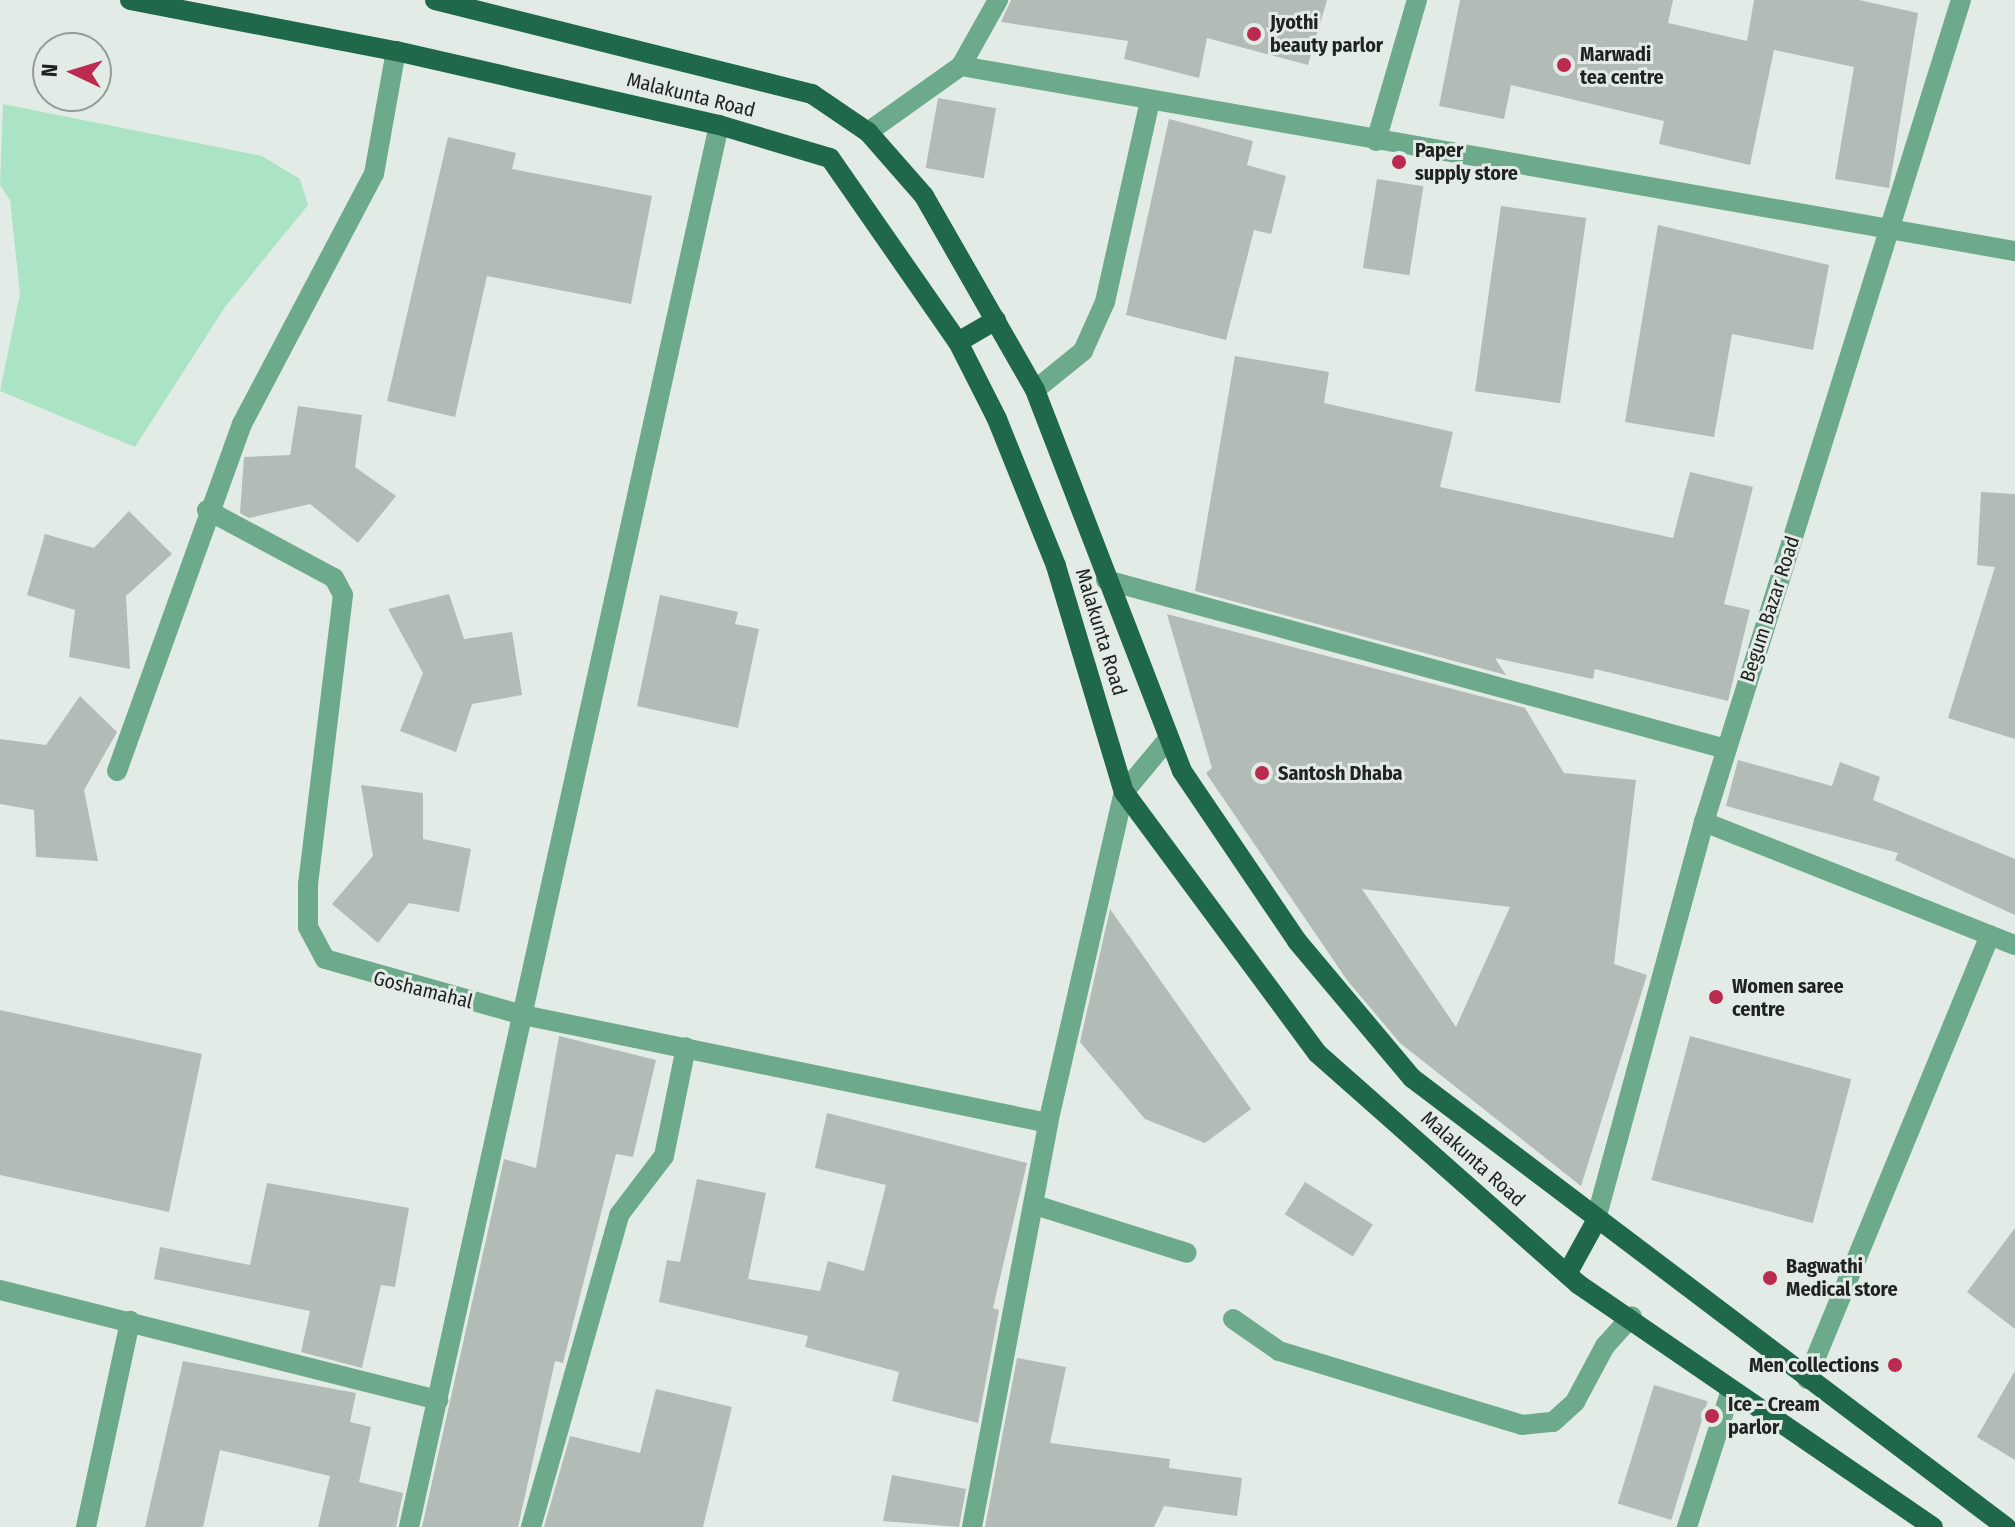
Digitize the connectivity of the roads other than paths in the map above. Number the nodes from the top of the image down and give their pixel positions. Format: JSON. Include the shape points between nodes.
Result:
{"nodes":[{"id":1,"x":130,"y":0,"type":"edge"},
{"id":2,"x":435,"y":0,"type":"edge"},
{"id":3,"x":998,"y":0,"type":"edge"},
{"id":4,"x":1417,"y":0,"type":"edge"},
{"id":5,"x":1961,"y":0,"type":"edge"},
{"id":6,"x":396,"y":51,"type":"junction"},
{"id":7,"x":961,"y":66,"type":"junction"},
{"id":8,"x":1150,"y":101,"type":"junction"},
{"id":9,"x":719,"y":125,"type":"junction"},
{"id":10,"x":868,"y":132,"type":"junction"},
{"id":11,"x":1376,"y":141,"type":"junction"},
{"id":12,"x":1890,"y":232,"type":"junction"},
{"id":13,"x":2015,"y":251,"type":"edge"},
{"id":14,"x":996,"y":320,"type":"junction"},
{"id":15,"x":958,"y":342,"type":"junction"},
{"id":16,"x":1035,"y":390,"type":"junction"},
{"id":17,"x":207,"y":510,"type":"junction"},
{"id":18,"x":1106,"y":580,"type":"junction"},
{"id":19,"x":1169,"y":738,"type":"junction"},
{"id":20,"x":1726,"y":749,"type":"junction"},
{"id":21,"x":117,"y":771,"type":"dead end"},
{"id":22,"x":1124,"y":792,"type":"junction"},
{"id":23,"x":1704,"y":822,"type":"junction"},
{"id":24,"x":1990,"y":935,"type":"junction"},
{"id":25,"x":2015,"y":945,"type":"edge"},
{"id":26,"x":523,"y":1015,"type":"junction"},
{"id":27,"x":686,"y":1047,"type":"junction"},
{"id":28,"x":1048,"y":1123,"type":"junction"},
{"id":29,"x":1035,"y":1205,"type":"junction"},
{"id":30,"x":1595,"y":1223,"type":"junction"},
{"id":31,"x":1187,"y":1253,"type":"dead end"},
{"id":32,"x":1567,"y":1274,"type":"junction"},
{"id":33,"x":0,"y":1290,"type":"edge"},
{"id":34,"x":1632,"y":1316,"type":"junction"},
{"id":35,"x":1233,"y":1319,"type":"dead end"},
{"id":36,"x":130,"y":1321,"type":"junction"},
{"id":37,"x":1807,"y":1379,"type":"junction"},
{"id":38,"x":1731,"y":1390,"type":"junction"},
{"id":39,"x":438,"y":1400,"type":"junction"},
{"id":40,"x":86,"y":1527,"type":"edge"},
{"id":41,"x":409,"y":1527,"type":"edge"},
{"id":42,"x":531,"y":1527,"type":"edge"},
{"id":43,"x":972,"y":1527,"type":"edge"},
{"id":44,"x":1687,"y":1527,"type":"edge"},
{"id":45,"x":1933,"y":1527,"type":"edge"},
{"id":46,"x":2006,"y":1527,"type":"edge"}],
"edges":[{"from":1,"to":6,"type":"main road","name":"Malakunta Road"},
{"from":2,"to":10,"type":"main road","via":[[812,94]]},
{"from":3,"to":7,"type":"street"},
{"from":4,"to":11,"type":"street"},
{"from":5,"to":12,"type":"street","name":"Begum Bazar Road"},
{"from":6,"to":9,"type":"main road","name":"Malakunta Road"},
{"from":6,"to":17,"type":"street","via":[[374,174],[242,424]]},
{"from":7,"to":8,"type":"street"},
{"from":7,"to":10,"type":"street"},
{"from":8,"to":11,"type":"street"},
{"from":8,"to":16,"type":"street","via":[[1105,302],[1083,351]]},
{"from":9,"to":15,"type":"main road","name":"Malakunta Road","via":[[830,158]]},
{"from":9,"to":26,"type":"street"},
{"from":10,"to":14,"type":"main road","via":[[924,196]]},
{"from":11,"to":12,"type":"street"},
{"from":12,"to":13,"type":"street"},
{"from":12,"to":20,"type":"street","name":"Begum Bazar Road"},
{"from":14,"to":15,"type":"main road"},
{"from":14,"to":16,"type":"main road"},
{"from":15,"to":22,"type":"main road","name":"Malakunta Road","via":[[1050,551]]},
{"from":16,"to":18,"type":"main road"},
{"from":17,"to":21,"type":"street"},
{"from":17,"to":26,"type":"street","name":"Goshamahal","via":[[334,578],[343,595],[308,884],[308,927],[325,959]]},
{"from":18,"to":19,"type":"main road"},
{"from":18,"to":20,"type":"street"},
{"from":19,"to":22,"type":"street"},
{"from":19,"to":30,"type":"main road","via":[[1182,771],[1297,941],[1412,1078]]},
{"from":20,"to":23,"type":"street","name":"Begum Bazar Road"},
{"from":22,"to":28,"type":"street"},
{"from":22,"to":32,"type":"main road","name":"Malakunta Road","via":[[1317,1053]]},
{"from":23,"to":24,"type":"street"},
{"from":23,"to":30,"type":"street","name":"Begum Bazar Road"},
{"from":24,"to":25,"type":"street"},
{"from":24,"to":37,"type":"street"},
{"from":26,"to":27,"type":"street","name":"Goshamahal"},
{"from":26,"to":39,"type":"street"},
{"from":27,"to":28,"type":"street","name":"Goshamahal"},
{"from":27,"to":42,"type":"street","via":[[664,1156],[619,1215]]},
{"from":28,"to":29,"type":"street"},
{"from":29,"to":31,"type":"street"},
{"from":29,"to":43,"type":"street"},
{"from":30,"to":32,"type":"main road"},
{"from":30,"to":37,"type":"main road"},
{"from":32,"to":34,"type":"main road","name":"Malakunta Road"},
{"from":33,"to":36,"type":"street"},
{"from":34,"to":35,"type":"street","via":[[1605,1346],[1575,1402],[1553,1422],[1522,1425],[1279,1351]]},
{"from":34,"to":38,"type":"main road","name":"Malakunta Road"},
{"from":36,"to":39,"type":"street"},
{"from":36,"to":40,"type":"street"},
{"from":37,"to":46,"type":"main road"},
{"from":38,"to":44,"type":"street"},
{"from":38,"to":45,"type":"main road","name":"Malakunta Road"},
{"from":39,"to":41,"type":"street"}]}
